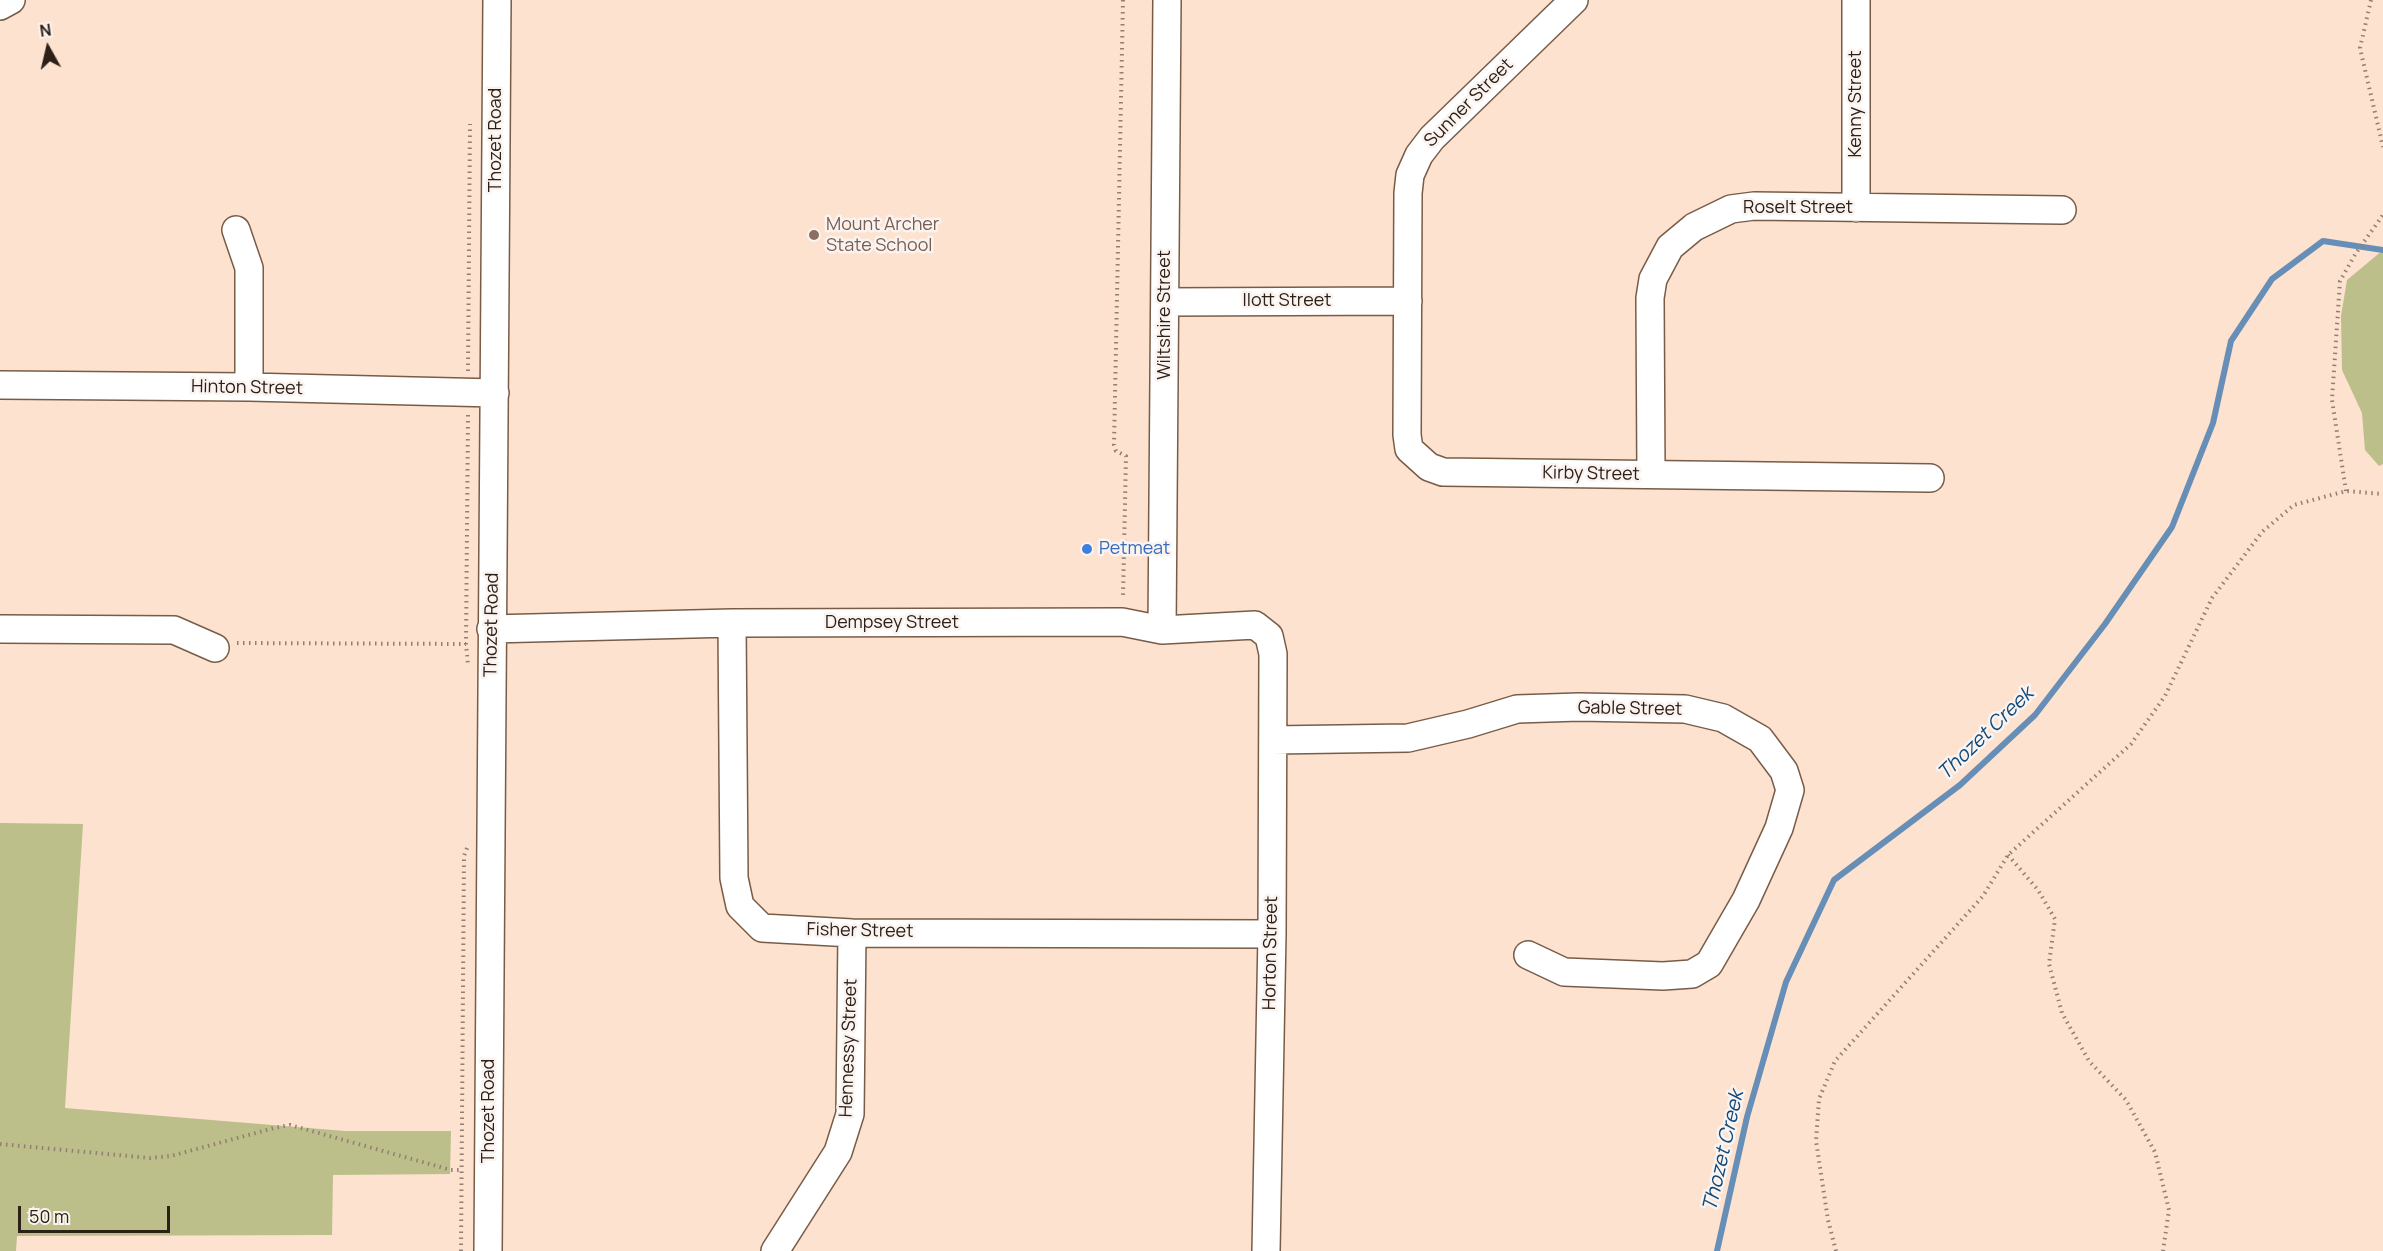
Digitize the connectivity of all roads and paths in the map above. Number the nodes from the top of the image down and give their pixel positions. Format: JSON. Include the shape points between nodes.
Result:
{"nodes":[{"id":1,"x":11,"y":0,"type":"edge"},
{"id":2,"x":497,"y":0,"type":"edge"},
{"id":3,"x":1123,"y":0,"type":"edge"},
{"id":4,"x":1167,"y":0,"type":"edge"},
{"id":5,"x":1574,"y":0,"type":"edge"},
{"id":6,"x":1856,"y":0,"type":"edge"},
{"id":7,"x":2371,"y":0,"type":"edge"},
{"id":8,"x":0,"y":6,"type":"edge"},
{"id":9,"x":2383,"y":147,"type":"edge"},
{"id":10,"x":1856,"y":208,"type":"junction"},
{"id":11,"x":2062,"y":210,"type":"dead end"},
{"id":12,"x":2383,"y":215,"type":"edge"},
{"id":13,"x":236,"y":230,"type":"dead end"},
{"id":14,"x":1408,"y":300,"type":"junction"},
{"id":15,"x":1165,"y":302,"type":"junction"},
{"id":16,"x":0,"y":385,"type":"edge"},
{"id":17,"x":249,"y":387,"type":"junction"},
{"id":18,"x":495,"y":393,"type":"junction"},
{"id":19,"x":1651,"y":474,"type":"junction"},
{"id":20,"x":1930,"y":478,"type":"dead end"},
{"id":21,"x":2346,"y":491,"type":"junction"},
{"id":22,"x":2383,"y":494,"type":"edge"},
{"id":23,"x":1123,"y":596,"type":"dead end"},
{"id":24,"x":732,"y":623,"type":"junction"},
{"id":25,"x":0,"y":629,"type":"edge"},
{"id":26,"x":1162,"y":630,"type":"junction"},
{"id":27,"x":491,"y":636,"type":"junction"},
{"id":28,"x":215,"y":648,"type":"joint"},
{"id":29,"x":1273,"y":654,"type":"joint"},
{"id":30,"x":1273,"y":740,"type":"junction"},
{"id":31,"x":2008,"y":855,"type":"junction"},
{"id":32,"x":852,"y":933,"type":"junction"},
{"id":33,"x":1272,"y":934,"type":"junction"},
{"id":34,"x":1528,"y":955,"type":"dead end"},
{"id":35,"x":0,"y":1144,"type":"edge"},
{"id":36,"x":460,"y":1170,"type":"dead end"},
{"id":37,"x":488,"y":1251,"type":"edge"},
{"id":38,"x":775,"y":1251,"type":"edge"},
{"id":39,"x":1266,"y":1251,"type":"edge"},
{"id":40,"x":1836,"y":1251,"type":"edge"},
{"id":41,"x":2163,"y":1251,"type":"edge"}],
"edges":[{"from":1,"to":8,"type":"street"},
{"from":2,"to":18,"type":"street","name":"Thozet Road"},
{"from":3,"to":23,"type":"path","via":[[1114,444],[1116,451],[1126,456]]},
{"from":4,"to":15,"type":"street","name":"Wiltshire Street"},
{"from":5,"to":14,"type":"street","name":"Sunner Street","via":[[1419,155],[1410,175],[1408,194]]},
{"from":6,"to":10,"type":"street","name":"Kenny Street"},
{"from":7,"to":9,"type":"path","via":[[2360,48]]},
{"from":10,"to":11,"type":"street","name":"Roselt Street"},
{"from":10,"to":19,"type":"street","name":"Roselt Street","via":[[1731,209],[1694,227],[1670,247],[1653,279],[1650,298]]},
{"from":12,"to":21,"type":"path","via":[[2340,281],[2332,400]]},
{"from":13,"to":17,"type":"street","via":[[249,268]]},
{"from":14,"to":15,"type":"street","name":"Ilott Street"},
{"from":14,"to":19,"type":"street","name":"Kirby Street","via":[[1407,435],[1409,449],[1429,467],[1443,472]]},
{"from":15,"to":26,"type":"street","name":"Wiltshire Street"},
{"from":16,"to":17,"type":"street","name":"Hinton Street"},
{"from":17,"to":18,"type":"street","name":"Hinton Street"},
{"from":18,"to":27,"type":"street","name":"Thozet Road"},
{"from":19,"to":20,"type":"street","name":"Kirby Street"},
{"from":21,"to":22,"type":"path"},
{"from":21,"to":31,"type":"path","via":[[2294,505],[2262,532],[2212,598],[2165,696],[2131,744]]},
{"from":24,"to":26,"type":"street","name":"Dempsey Street","via":[[1122,622]]},
{"from":24,"to":27,"type":"street","name":"Dempsey Street"},
{"from":24,"to":32,"type":"street","name":"Fisher Street","via":[[734,878],[740,906],[762,928]]},
{"from":25,"to":28,"type":"street","via":[[174,630]]},
{"from":26,"to":29,"type":"street","name":"Dempsey Street","via":[[1255,625],[1269,636]]},
{"from":27,"to":28,"type":"path","via":[[242,641]]},
{"from":27,"to":37,"type":"street","name":"Thozet Road"},
{"from":29,"to":30,"type":"street","name":"Horton Street"},
{"from":30,"to":33,"type":"street","name":"Horton Street"},
{"from":30,"to":34,"type":"street","name":"Gable Street","via":[[1408,738],[1517,709],[1579,707],[1685,709],[1723,718],[1760,739],[1784,771],[1790,790],[1779,828],[1746,900],[1709,964],[1692,974],[1663,976],[1564,972]]},
{"from":31,"to":40,"type":"path","via":[[1983,896],[1835,1061],[1819,1099],[1816,1141]]},
{"from":31,"to":41,"type":"path","via":[[2038,890],[2055,919],[2049,964],[2062,1013],[2089,1061],[2126,1100],[2155,1152],[2169,1210]]},
{"from":32,"to":33,"type":"street","name":"Fisher Street"},
{"from":32,"to":38,"type":"street","name":"Hennessy Street","via":[[850,1114],[838,1152]]},
{"from":33,"to":39,"type":"street","name":"Horton Street"},
{"from":35,"to":36,"type":"path","via":[[150,1158],[290,1125]]}]}
